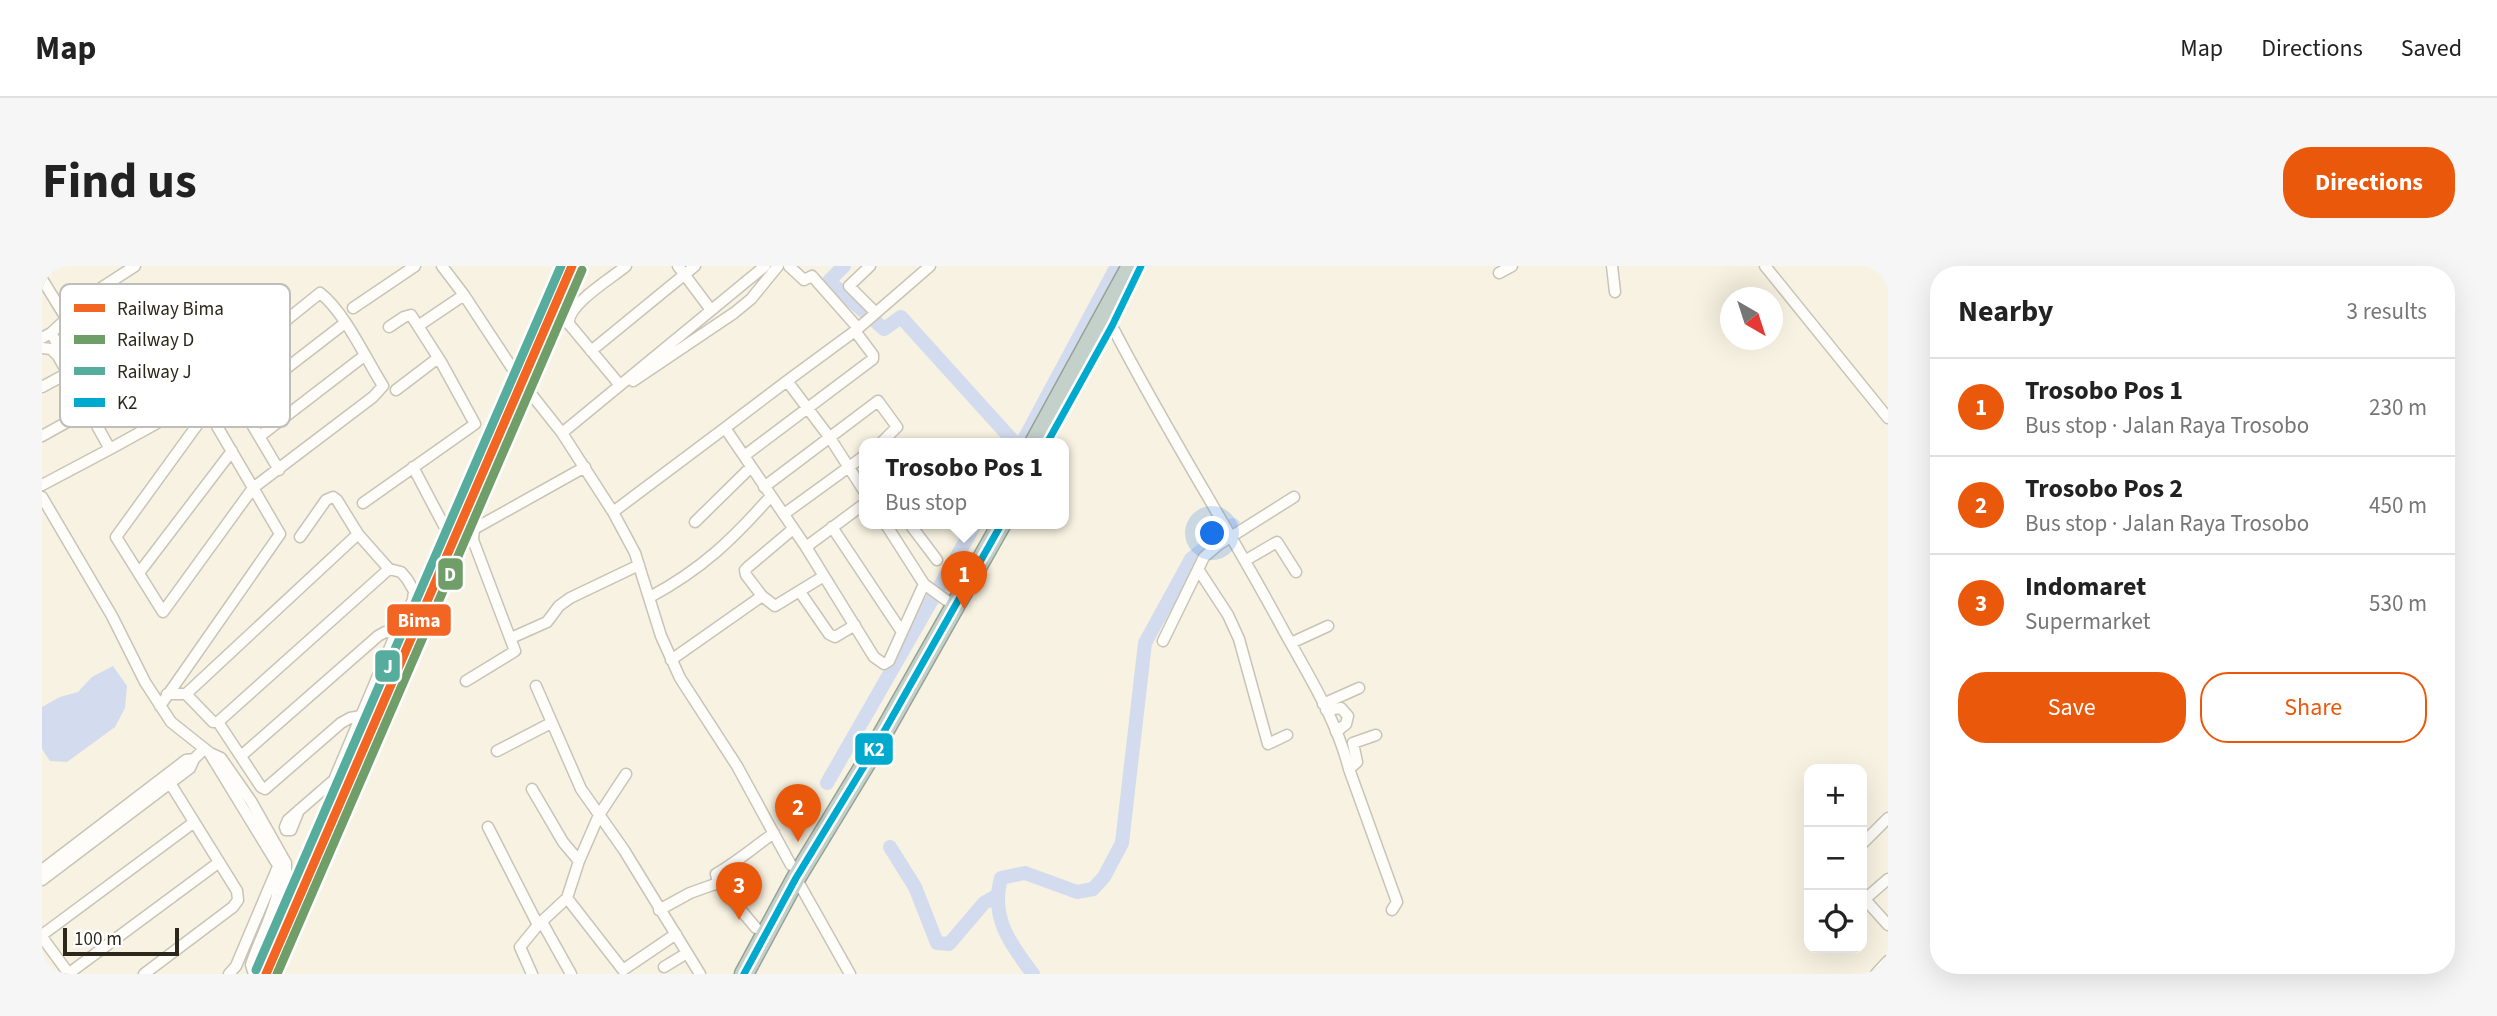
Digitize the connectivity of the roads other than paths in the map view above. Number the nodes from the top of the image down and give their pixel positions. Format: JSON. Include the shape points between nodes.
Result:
{"nodes":[{"id":1,"x":135,"y":266,"type":"edge"},
{"id":2,"x":415,"y":266,"type":"edge"},
{"id":3,"x":443,"y":266,"type":"edge"},
{"id":4,"x":626,"y":266,"type":"edge"},
{"id":5,"x":695,"y":266,"type":"edge"},
{"id":6,"x":765,"y":266,"type":"edge"},
{"id":7,"x":778,"y":266,"type":"edge"},
{"id":8,"x":789,"y":266,"type":"edge"},
{"id":9,"x":870,"y":266,"type":"edge"},
{"id":10,"x":930,"y":266,"type":"edge"},
{"id":11,"x":1131,"y":266,"type":"edge"},
{"id":12,"x":1141,"y":266,"type":"edge"},
{"id":13,"x":1512,"y":266,"type":"edge"},
{"id":14,"x":1612,"y":266,"type":"edge"},
{"id":15,"x":1765,"y":266,"type":"edge"},
{"id":16,"x":681,"y":270,"type":"edge"},
{"id":17,"x":1499,"y":272,"type":"dead end"},
{"id":18,"x":42,"y":279,"type":"edge"},
{"id":19,"x":108,"y":284,"type":"edge"},
{"id":20,"x":1615,"y":292,"type":"dead end"},
{"id":21,"x":464,"y":295,"type":"junction"},
{"id":22,"x":353,"y":307,"type":"dead end"},
{"id":23,"x":60,"y":308,"type":"edge"},
{"id":24,"x":711,"y":310,"type":"junction"},
{"id":25,"x":871,"y":316,"type":"junction"},
{"id":26,"x":290,"y":318,"type":"edge"},
{"id":27,"x":60,"y":323,"type":"edge"},
{"id":28,"x":345,"y":323,"type":"junction"},
{"id":29,"x":418,"y":326,"type":"junction"},
{"id":30,"x":1112,"y":326,"type":"junction"},
{"id":31,"x":389,"y":327,"type":"dead end"},
{"id":32,"x":856,"y":329,"type":"junction"},
{"id":33,"x":46,"y":336,"type":"edge"},
{"id":34,"x":42,"y":348,"type":"edge"},
{"id":35,"x":592,"y":351,"type":"junction"},
{"id":36,"x":364,"y":356,"type":"junction"},
{"id":37,"x":438,"y":358,"type":"junction"},
{"id":38,"x":60,"y":359,"type":"edge"},
{"id":39,"x":60,"y":362,"type":"edge"},
{"id":40,"x":290,"y":365,"type":"edge"},
{"id":41,"x":60,"y":377,"type":"edge"},
{"id":42,"x":520,"y":380,"type":"junction"},
{"id":43,"x":787,"y":381,"type":"junction"},
{"id":44,"x":619,"y":384,"type":"junction"},
{"id":45,"x":42,"y":387,"type":"edge"},
{"id":46,"x":397,"y":390,"type":"dead end"},
{"id":47,"x":808,"y":410,"type":"junction"},
{"id":48,"x":290,"y":413,"type":"edge"},
{"id":49,"x":1888,"y":418,"type":"edge"},
{"id":50,"x":60,"y":426,"type":"edge"},
{"id":51,"x":99,"y":427,"type":"edge"},
{"id":52,"x":149,"y":427,"type":"edge"},
{"id":53,"x":196,"y":427,"type":"edge"},
{"id":54,"x":218,"y":427,"type":"edge"},
{"id":55,"x":255,"y":427,"type":"edge"},
{"id":56,"x":273,"y":427,"type":"edge"},
{"id":57,"x":725,"y":428,"type":"junction"},
{"id":58,"x":562,"y":433,"type":"junction"},
{"id":59,"x":42,"y":436,"type":"edge"},
{"id":60,"x":261,"y":436,"type":"junction"},
{"id":61,"x":830,"y":438,"type":"junction"},
{"id":62,"x":886,"y":438,"type":"edge"},
{"id":63,"x":1037,"y":438,"type":"edge"},
{"id":64,"x":1050,"y":438,"type":"edge"},
{"id":65,"x":110,"y":449,"type":"junction"},
{"id":66,"x":232,"y":451,"type":"junction"},
{"id":67,"x":744,"y":456,"type":"junction"},
{"id":68,"x":859,"y":460,"type":"edge"},
{"id":69,"x":412,"y":467,"type":"junction"},
{"id":70,"x":585,"y":467,"type":"junction"},
{"id":71,"x":751,"y":467,"type":"junction"},
{"id":72,"x":849,"y":468,"type":"junction"},
{"id":73,"x":279,"y":470,"type":"junction"},
{"id":74,"x":859,"y":483,"type":"edge"},
{"id":75,"x":42,"y":485,"type":"edge"},
{"id":76,"x":253,"y":488,"type":"junction"},
{"id":77,"x":768,"y":491,"type":"junction"},
{"id":78,"x":42,"y":497,"type":"edge"},
{"id":79,"x":1294,"y":498,"type":"dead end"},
{"id":80,"x":363,"y":503,"type":"dead end"},
{"id":81,"x":859,"y":508,"type":"edge"},
{"id":82,"x":613,"y":512,"type":"junction"},
{"id":83,"x":784,"y":514,"type":"junction"},
{"id":84,"x":695,"y":522,"type":"dead end"},
{"id":85,"x":832,"y":527,"type":"junction"},
{"id":86,"x":793,"y":529,"type":"junction"},
{"id":87,"x":889,"y":529,"type":"edge"},
{"id":88,"x":914,"y":529,"type":"edge"},
{"id":89,"x":984,"y":529,"type":"edge"},
{"id":90,"x":998,"y":529,"type":"edge"},
{"id":91,"x":358,"y":534,"type":"junction"},
{"id":92,"x":1230,"y":535,"type":"junction"},
{"id":93,"x":300,"y":537,"type":"dead end"},
{"id":94,"x":451,"y":540,"type":"junction"},
{"id":95,"x":806,"y":547,"type":"junction"},
{"id":96,"x":937,"y":560,"type":"dead end"},
{"id":97,"x":1246,"y":560,"type":"junction"},
{"id":98,"x":439,"y":565,"type":"dead end"},
{"id":99,"x":639,"y":565,"type":"junction"},
{"id":100,"x":389,"y":569,"type":"junction"},
{"id":101,"x":1198,"y":569,"type":"junction"},
{"id":102,"x":1296,"y":572,"type":"dead end"},
{"id":103,"x":139,"y":573,"type":"junction"},
{"id":104,"x":824,"y":576,"type":"junction"},
{"id":105,"x":800,"y":592,"type":"junction"},
{"id":106,"x":936,"y":593,"type":"junction"},
{"id":107,"x":762,"y":596,"type":"junction"},
{"id":108,"x":650,"y":597,"type":"junction"},
{"id":109,"x":855,"y":625,"type":"junction"},
{"id":110,"x":1328,"y":626,"type":"dead end"},
{"id":111,"x":902,"y":632,"type":"junction"},
{"id":112,"x":397,"y":633,"type":"junction"},
{"id":113,"x":511,"y":638,"type":"junction"},
{"id":114,"x":1163,"y":641,"type":"dead end"},
{"id":115,"x":1291,"y":643,"type":"junction"},
{"id":116,"x":671,"y":660,"type":"junction"},
{"id":117,"x":466,"y":681,"type":"dead end"},
{"id":118,"x":536,"y":686,"type":"dead end"},
{"id":119,"x":1359,"y":688,"type":"dead end"},
{"id":120,"x":167,"y":694,"type":"junction"},
{"id":121,"x":186,"y":694,"type":"junction"},
{"id":122,"x":160,"y":706,"type":"junction"},
{"id":123,"x":1324,"y":707,"type":"junction"},
{"id":124,"x":361,"y":716,"type":"junction"},
{"id":125,"x":218,"y":722,"type":"junction"},
{"id":126,"x":551,"y":723,"type":"junction"},
{"id":127,"x":1336,"y":732,"type":"junction"},
{"id":128,"x":1287,"y":735,"type":"dead end"},
{"id":129,"x":1376,"y":735,"type":"dead end"},
{"id":130,"x":207,"y":751,"type":"junction"},
{"id":131,"x":496,"y":751,"type":"dead end"},
{"id":132,"x":241,"y":756,"type":"junction"},
{"id":133,"x":194,"y":760,"type":"junction"},
{"id":134,"x":1349,"y":769,"type":"junction"},
{"id":135,"x":626,"y":774,"type":"dead end"},
{"id":136,"x":170,"y":783,"type":"junction"},
{"id":137,"x":532,"y":789,"type":"dead end"},
{"id":138,"x":840,"y":795,"type":"junction"},
{"id":139,"x":251,"y":801,"type":"junction"},
{"id":140,"x":133,"y":806,"type":"junction"},
{"id":141,"x":242,"y":808,"type":"junction"},
{"id":142,"x":299,"y":810,"type":"dead end"},
{"id":143,"x":599,"y":815,"type":"junction"},
{"id":144,"x":1888,"y":818,"type":"edge"},
{"id":145,"x":193,"y":823,"type":"junction"},
{"id":146,"x":488,"y":827,"type":"dead end"},
{"id":147,"x":774,"y":833,"type":"junction"},
{"id":148,"x":1867,"y":836,"type":"edge"},
{"id":149,"x":579,"y":861,"type":"junction"},
{"id":150,"x":218,"y":863,"type":"junction"},
{"id":151,"x":283,"y":865,"type":"junction"},
{"id":152,"x":42,"y":870,"type":"edge"},
{"id":153,"x":794,"y":871,"type":"junction"},
{"id":154,"x":1888,"y":879,"type":"edge"},
{"id":155,"x":42,"y":880,"type":"edge"},
{"id":156,"x":718,"y":883,"type":"junction"},
{"id":157,"x":1867,"y":895,"type":"edge"},
{"id":158,"x":567,"y":898,"type":"junction"},
{"id":159,"x":1867,"y":902,"type":"edge"},
{"id":160,"x":659,"y":909,"type":"junction"},
{"id":161,"x":1392,"y":910,"type":"dead end"},
{"id":162,"x":540,"y":924,"type":"junction"},
{"id":163,"x":1888,"y":925,"type":"edge"},
{"id":164,"x":756,"y":928,"type":"junction"},
{"id":165,"x":676,"y":934,"type":"junction"},
{"id":166,"x":42,"y":936,"type":"edge"},
{"id":167,"x":687,"y":953,"type":"junction"},
{"id":168,"x":1888,"y":961,"type":"edge"},
{"id":169,"x":663,"y":967,"type":"dead end"},
{"id":170,"x":623,"y":972,"type":"edge"},
{"id":171,"x":69,"y":974,"type":"edge"},
{"id":172,"x":144,"y":974,"type":"edge"},
{"id":173,"x":229,"y":974,"type":"edge"},
{"id":174,"x":254,"y":974,"type":"edge"},
{"id":175,"x":533,"y":974,"type":"edge"},
{"id":176,"x":571,"y":974,"type":"edge"},
{"id":177,"x":699,"y":974,"type":"edge"},
{"id":178,"x":730,"y":974,"type":"edge"},
{"id":179,"x":744,"y":974,"type":"edge"},
{"id":180,"x":850,"y":974,"type":"edge"},
{"id":181,"x":1877,"y":974,"type":"edge"}],
"edges":[{"from":1,"to":19,"type":"street"},
{"from":2,"to":22,"type":"street"},
{"from":3,"to":21,"type":"street"},
{"from":4,"to":35,"type":"street","via":[[570,314],[569,324]]},
{"from":5,"to":16,"type":"street"},
{"from":6,"to":24,"type":"street"},
{"from":7,"to":44,"type":"street","via":[[734,313],[633,380]]},
{"from":8,"to":32,"type":"street","via":[[804,280],[812,276]]},
{"from":9,"to":25,"type":"street","via":[[849,286]]},
{"from":10,"to":25,"type":"street"},
{"from":11,"to":63,"type":"highway"},
{"from":12,"to":30,"type":"highway"},
{"from":13,"to":17,"type":"street"},
{"from":14,"to":20,"type":"street"},
{"from":15,"to":49,"type":"street"},
{"from":16,"to":24,"type":"street"},
{"from":16,"to":35,"type":"street"},
{"from":18,"to":23,"type":"street"},
{"from":21,"to":29,"type":"street"},
{"from":21,"to":42,"type":"street"},
{"from":24,"to":44,"type":"street"},
{"from":25,"to":32,"type":"street"},
{"from":26,"to":28,"type":"street","via":[[320,293]]},
{"from":27,"to":33,"type":"street"},
{"from":28,"to":36,"type":"street"},
{"from":28,"to":40,"type":"street"},
{"from":29,"to":31,"type":"street","via":[[410,314]]},
{"from":29,"to":37,"type":"street"},
{"from":30,"to":64,"type":"highway"},
{"from":30,"to":92,"type":"street"},
{"from":32,"to":43,"type":"street"},
{"from":32,"to":47,"type":"street","via":[[873,358]]},
{"from":33,"to":38,"type":"street"},
{"from":34,"to":39,"type":"street","via":[[51,349]]},
{"from":35,"to":44,"type":"street"},
{"from":36,"to":48,"type":"street"},
{"from":36,"to":73,"type":"street","via":[[383,386]]},
{"from":37,"to":46,"type":"street"},
{"from":37,"to":69,"type":"street","via":[[475,424]]},
{"from":41,"to":45,"type":"street"},
{"from":42,"to":58,"type":"street"},
{"from":42,"to":94,"type":"street"},
{"from":43,"to":47,"type":"street"},
{"from":43,"to":57,"type":"street"},
{"from":44,"to":58,"type":"street"},
{"from":47,"to":61,"type":"street"},
{"from":47,"to":67,"type":"street"},
{"from":50,"to":59,"type":"street"},
{"from":51,"to":65,"type":"street"},
{"from":52,"to":65,"type":"street"},
{"from":53,"to":103,"type":"street","via":[[117,537]]},
{"from":54,"to":66,"type":"street"},
{"from":55,"to":60,"type":"street"},
{"from":56,"to":60,"type":"street"},
{"from":57,"to":67,"type":"street"},
{"from":57,"to":82,"type":"street"},
{"from":58,"to":70,"type":"street"},
{"from":60,"to":73,"type":"street"},
{"from":61,"to":62,"type":"street","via":[[878,401],[897,427]]},
{"from":61,"to":72,"type":"street"},
{"from":61,"to":77,"type":"street"},
{"from":65,"to":75,"type":"street"},
{"from":66,"to":76,"type":"street"},
{"from":66,"to":103,"type":"street"},
{"from":67,"to":71,"type":"street"},
{"from":68,"to":72,"type":"street"},
{"from":69,"to":80,"type":"street"},
{"from":69,"to":94,"type":"street"},
{"from":70,"to":82,"type":"street"},
{"from":70,"to":113,"type":"street","via":[[473,530]]},
{"from":71,"to":77,"type":"street"},
{"from":71,"to":84,"type":"street"},
{"from":72,"to":74,"type":"street"},
{"from":72,"to":83,"type":"street"},
{"from":73,"to":76,"type":"street"},
{"from":76,"to":103,"type":"street","via":[[163,612]]},
{"from":76,"to":120,"type":"street","via":[[280,534]]},
{"from":77,"to":83,"type":"street"},
{"from":77,"to":108,"type":"street","via":[[712,558]]},
{"from":78,"to":122,"type":"street"},
{"from":79,"to":92,"type":"street"},
{"from":81,"to":85,"type":"street"},
{"from":82,"to":99,"type":"street"},
{"from":83,"to":86,"type":"street"},
{"from":85,"to":95,"type":"street"},
{"from":85,"to":111,"type":"street"},
{"from":86,"to":95,"type":"street"},
{"from":86,"to":107,"type":"street","via":[[746,569]]},
{"from":87,"to":106,"type":"street"},
{"from":88,"to":96,"type":"street"},
{"from":89,"to":106,"type":"highway"},
{"from":90,"to":138,"type":"highway"},
{"from":91,"to":93,"type":"street","via":[[337,500],[330,497]]},
{"from":91,"to":100,"type":"street"},
{"from":91,"to":121,"type":"street"},
{"from":92,"to":97,"type":"street"},
{"from":92,"to":101,"type":"street","via":[[1204,557]]},
{"from":94,"to":98,"type":"street"},
{"from":95,"to":104,"type":"street"},
{"from":97,"to":102,"type":"street","via":[[1277,542]]},
{"from":97,"to":115,"type":"street"},
{"from":99,"to":108,"type":"street"},
{"from":99,"to":113,"type":"street","via":[[570,598],[547,622]]},
{"from":100,"to":112,"type":"street","via":[[404,575],[415,595]]},
{"from":100,"to":125,"type":"street"},
{"from":101,"to":114,"type":"street"},
{"from":101,"to":128,"type":"street","via":[[1239,639],[1268,744]]},
{"from":104,"to":105,"type":"street"},
{"from":104,"to":109,"type":"street"},
{"from":105,"to":107,"type":"street","via":[[775,606]]},
{"from":105,"to":109,"type":"street","via":[[829,634],[835,637]]},
{"from":106,"to":111,"type":"street"},
{"from":106,"to":138,"type":"highway"},
{"from":107,"to":116,"type":"street"},
{"from":108,"to":116,"type":"street"},
{"from":109,"to":111,"type":"street","via":[[874,657],[884,664]]},
{"from":110,"to":115,"type":"street"},
{"from":112,"to":124,"type":"street"},
{"from":112,"to":132,"type":"street","via":[[378,636]]},
{"from":113,"to":117,"type":"street","via":[[515,653]]},
{"from":115,"to":123,"type":"street"},
{"from":116,"to":147,"type":"street"},
{"from":118,"to":126,"type":"street"},
{"from":119,"to":123,"type":"street"},
{"from":120,"to":121,"type":"street"},
{"from":120,"to":122,"type":"street"},
{"from":121,"to":125,"type":"street"},
{"from":122,"to":130,"type":"street","via":[[171,722]]},
{"from":123,"to":127,"type":"street"},
{"from":123,"to":127,"type":"street","via":[[1341,708],[1348,716]]},
{"from":124,"to":132,"type":"street","via":[[341,723],[265,789]]},
{"from":124,"to":142,"type":"street","via":[[334,780]]},
{"from":125,"to":132,"type":"street"},
{"from":126,"to":131,"type":"street"},
{"from":126,"to":143,"type":"street","via":[[581,789]]},
{"from":127,"to":134,"type":"street"},
{"from":129,"to":134,"type":"street","via":[[1353,743],[1357,762]]},
{"from":130,"to":133,"type":"street"},
{"from":130,"to":139,"type":"street","via":[[221,758]]},
{"from":130,"to":141,"type":"street"},
{"from":133,"to":136,"type":"street"},
{"from":133,"to":140,"type":"street","via":[[186,760]]},
{"from":134,"to":161,"type":"street","via":[[1397,902]]},
{"from":135,"to":143,"type":"street"},
{"from":136,"to":140,"type":"street"},
{"from":136,"to":145,"type":"street"},
{"from":137,"to":149,"type":"street"},
{"from":138,"to":153,"type":"highway"},
{"from":139,"to":141,"type":"street"},
{"from":139,"to":151,"type":"street"},
{"from":140,"to":152,"type":"street"},
{"from":140,"to":155,"type":"street"},
{"from":141,"to":151,"type":"street"},
{"from":143,"to":149,"type":"street"},
{"from":143,"to":160,"type":"street"},
{"from":144,"to":148,"type":"street"},
{"from":145,"to":150,"type":"street"},
{"from":145,"to":166,"type":"street"},
{"from":146,"to":162,"type":"street"},
{"from":147,"to":153,"type":"street"},
{"from":147,"to":156,"type":"street","via":[[716,874]]},
{"from":149,"to":158,"type":"street"},
{"from":150,"to":171,"type":"street"},
{"from":150,"to":172,"type":"street","via":[[237,891],[236,903]]},
{"from":151,"to":173,"type":"street"},
{"from":151,"to":174,"type":"street","via":[[282,883],[251,965]]},
{"from":153,"to":164,"type":"highway"},
{"from":153,"to":179,"type":"highway"},
{"from":153,"to":180,"type":"street"},
{"from":154,"to":157,"type":"street"},
{"from":156,"to":160,"type":"street"},
{"from":156,"to":164,"type":"street"},
{"from":158,"to":162,"type":"street"},
{"from":158,"to":170,"type":"street"},
{"from":159,"to":163,"type":"street"},
{"from":160,"to":165,"type":"street"},
{"from":162,"to":175,"type":"street","via":[[520,947]]},
{"from":162,"to":176,"type":"street"},
{"from":164,"to":178,"type":"highway"},
{"from":165,"to":167,"type":"street"},
{"from":165,"to":170,"type":"street"},
{"from":166,"to":171,"type":"street"},
{"from":167,"to":169,"type":"street"},
{"from":167,"to":177,"type":"street"},
{"from":168,"to":181,"type":"street"}]}
